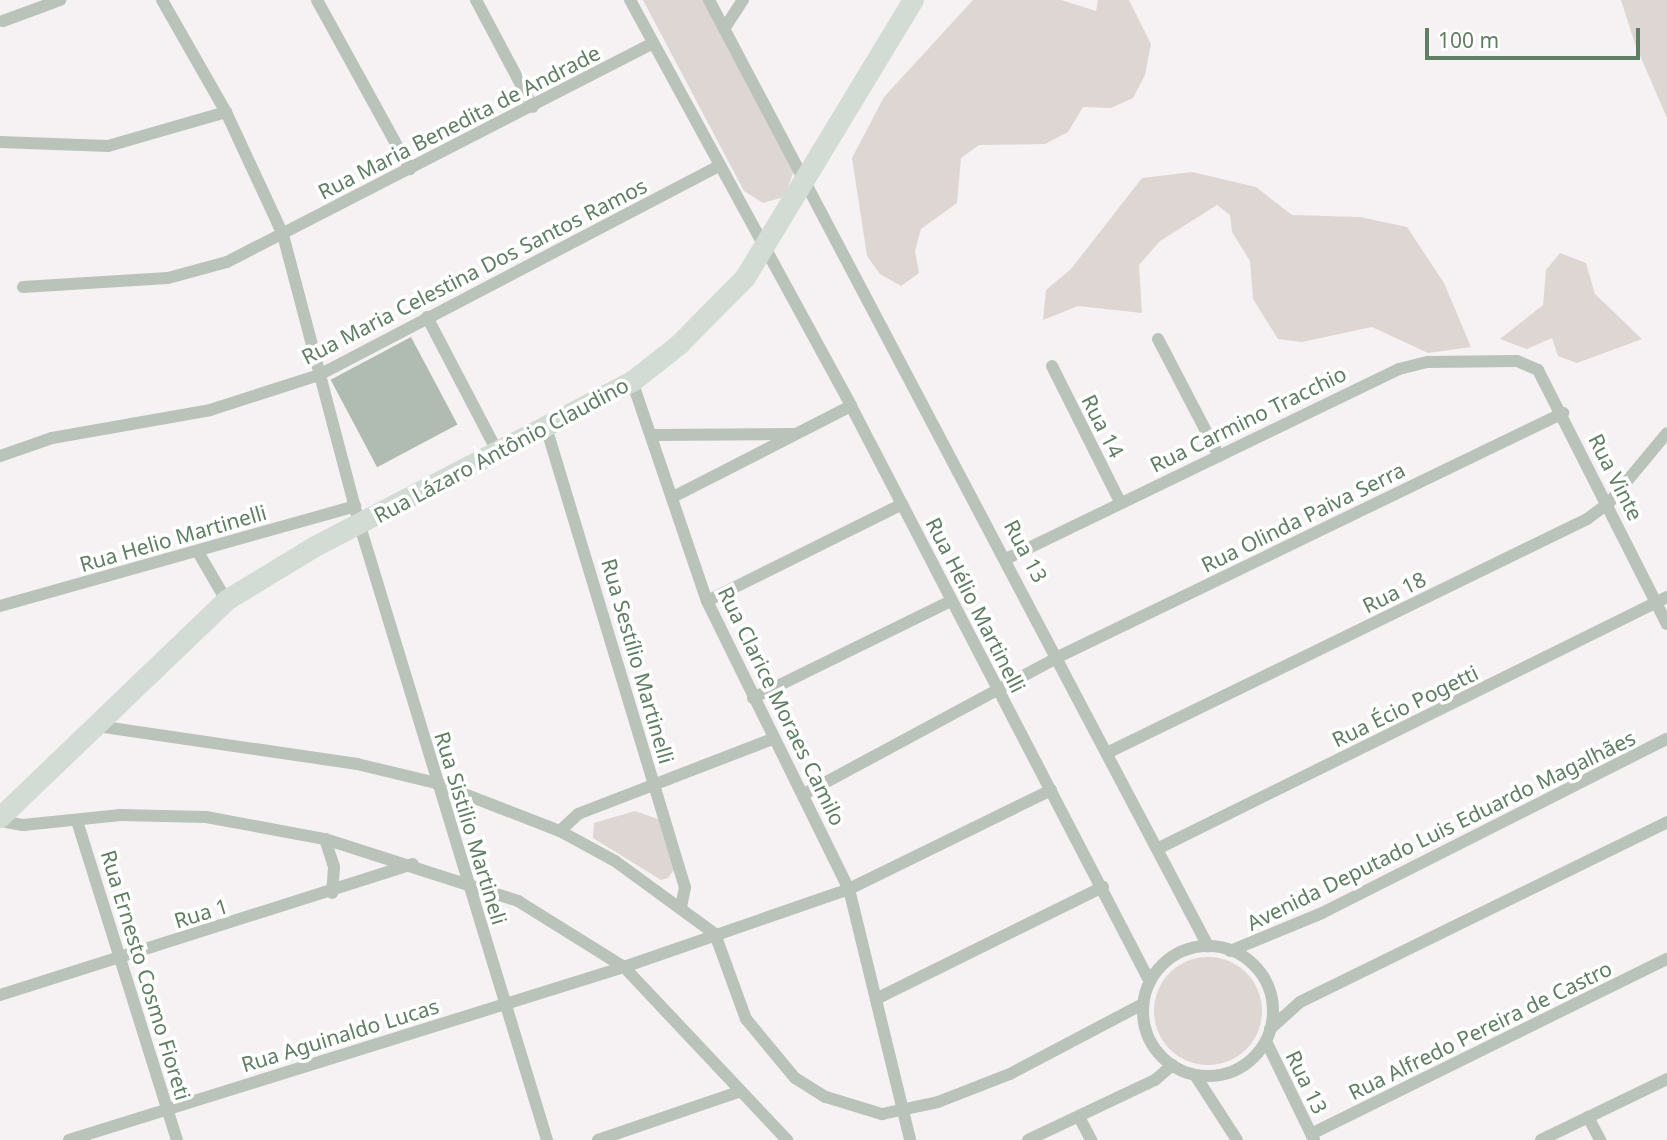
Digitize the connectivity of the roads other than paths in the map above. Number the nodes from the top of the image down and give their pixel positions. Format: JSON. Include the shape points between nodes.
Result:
{"nodes":[{"id":1,"x":60,"y":0,"type":"edge"},
{"id":2,"x":162,"y":0,"type":"edge"},
{"id":3,"x":317,"y":0,"type":"edge"},
{"id":4,"x":476,"y":0,"type":"edge"},
{"id":5,"x":630,"y":0,"type":"edge"},
{"id":6,"x":709,"y":0,"type":"edge"},
{"id":7,"x":743,"y":0,"type":"edge"},
{"id":8,"x":913,"y":0,"type":"edge"},
{"id":9,"x":3,"y":21,"type":"dead end"},
{"id":10,"x":724,"y":29,"type":"junction"},
{"id":11,"x":653,"y":43,"type":"junction"},
{"id":12,"x":533,"y":107,"type":"junction"},
{"id":13,"x":226,"y":112,"type":"junction"},
{"id":14,"x":0,"y":142,"type":"edge"},
{"id":15,"x":717,"y":167,"type":"junction"},
{"id":16,"x":410,"y":169,"type":"junction"},
{"id":17,"x":804,"y":178,"type":"junction"},
{"id":18,"x":283,"y":235,"type":"junction"},
{"id":19,"x":764,"y":246,"type":"junction"},
{"id":20,"x":23,"y":286,"type":"dead end"},
{"id":21,"x":427,"y":317,"type":"junction"},
{"id":22,"x":1158,"y":339,"type":"dead end"},
{"id":23,"x":1517,"y":361,"type":"joint"},
{"id":24,"x":1052,"y":366,"type":"dead end"},
{"id":25,"x":319,"y":375,"type":"junction"},
{"id":26,"x":632,"y":381,"type":"junction"},
{"id":27,"x":852,"y":406,"type":"junction"},
{"id":28,"x":1563,"y":413,"type":"junction"},
{"id":29,"x":546,"y":427,"type":"junction"},
{"id":30,"x":1667,"y":433,"type":"edge"},
{"id":31,"x":798,"y":434,"type":"junction"},
{"id":32,"x":653,"y":435,"type":"junction"},
{"id":33,"x":498,"y":453,"type":"junction"},
{"id":34,"x":0,"y":456,"type":"edge"},
{"id":35,"x":1219,"y":456,"type":"junction"},
{"id":36,"x":673,"y":497,"type":"junction"},
{"id":37,"x":1120,"y":502,"type":"junction"},
{"id":38,"x":902,"y":503,"type":"junction"},
{"id":39,"x":1608,"y":504,"type":"junction"},
{"id":40,"x":357,"y":516,"type":"junction"},
{"id":41,"x":198,"y":552,"type":"junction"},
{"id":42,"x":1009,"y":558,"type":"junction"},
{"id":43,"x":226,"y":600,"type":"junction"},
{"id":44,"x":707,"y":601,"type":"junction"},
{"id":45,"x":951,"y":601,"type":"junction"},
{"id":46,"x":1662,"y":601,"type":"edge"},
{"id":47,"x":0,"y":606,"type":"edge"},
{"id":48,"x":1667,"y":624,"type":"edge"},
{"id":49,"x":1060,"y":656,"type":"junction"},
{"id":50,"x":999,"y":692,"type":"junction"},
{"id":51,"x":753,"y":698,"type":"junction"},
{"id":52,"x":97,"y":726,"type":"junction"},
{"id":53,"x":772,"y":739,"type":"junction"},
{"id":54,"x":1667,"y":739,"type":"edge"},
{"id":55,"x":1111,"y":751,"type":"junction"},
{"id":56,"x":436,"y":783,"type":"junction"},
{"id":57,"x":654,"y":786,"type":"junction"},
{"id":58,"x":1051,"y":790,"type":"junction"},
{"id":59,"x":804,"y":794,"type":"junction"},
{"id":60,"x":0,"y":819,"type":"edge"},
{"id":61,"x":77,"y":821,"type":"junction"},
{"id":62,"x":1667,"y":822,"type":"edge"},
{"id":63,"x":560,"y":831,"type":"junction"},
{"id":64,"x":325,"y":839,"type":"junction"},
{"id":65,"x":1159,"y":848,"type":"junction"},
{"id":66,"x":413,"y":864,"type":"junction"},
{"id":67,"x":465,"y":880,"type":"junction"},
{"id":68,"x":1102,"y":887,"type":"junction"},
{"id":69,"x":849,"y":889,"type":"junction"},
{"id":70,"x":332,"y":893,"type":"junction"},
{"id":71,"x":681,"y":907,"type":"junction"},
{"id":72,"x":715,"y":934,"type":"junction"},
{"id":73,"x":1208,"y":946,"type":"junction"},
{"id":74,"x":1230,"y":951,"type":"junction"},
{"id":75,"x":121,"y":958,"type":"junction"},
{"id":76,"x":1667,"y":960,"type":"edge"},
{"id":77,"x":624,"y":967,"type":"junction"},
{"id":78,"x":1150,"y":982,"type":"junction"},
{"id":79,"x":0,"y":995,"type":"edge"},
{"id":80,"x":878,"y":998,"type":"junction"},
{"id":81,"x":507,"y":1003,"type":"junction"},
{"id":82,"x":1143,"y":1004,"type":"junction"},
{"id":83,"x":1268,"y":1035,"type":"junction"},
{"id":84,"x":1172,"y":1065,"type":"junction"},
{"id":85,"x":1195,"y":1075,"type":"junction"},
{"id":86,"x":1667,"y":1079,"type":"edge"},
{"id":87,"x":741,"y":1091,"type":"junction"},
{"id":88,"x":167,"y":1109,"type":"junction"},
{"id":89,"x":904,"y":1110,"type":"junction"},
{"id":90,"x":1079,"y":1117,"type":"junction"},
{"id":91,"x":1588,"y":1117,"type":"junction"},
{"id":92,"x":1312,"y":1137,"type":"edge"},
{"id":93,"x":69,"y":1140,"type":"edge"},
{"id":94,"x":177,"y":1140,"type":"edge"},
{"id":95,"x":547,"y":1140,"type":"edge"},
{"id":96,"x":598,"y":1140,"type":"edge"},
{"id":97,"x":787,"y":1140,"type":"edge"},
{"id":98,"x":910,"y":1140,"type":"edge"},
{"id":99,"x":1028,"y":1140,"type":"edge"},
{"id":100,"x":1091,"y":1140,"type":"edge"},
{"id":101,"x":1237,"y":1140,"type":"edge"},
{"id":102,"x":1541,"y":1140,"type":"edge"},
{"id":103,"x":1600,"y":1140,"type":"edge"}],
"edges":[{"from":1,"to":9,"type":"street"},
{"from":2,"to":13,"type":"street","name":"Rua Sistilio Martineli"},
{"from":3,"to":16,"type":"street"},
{"from":4,"to":12,"type":"street"},
{"from":5,"to":11,"type":"street","name":"Rua Hélio Martinelli"},
{"from":6,"to":10,"type":"street","name":"Rua 13"},
{"from":7,"to":10,"type":"street"},
{"from":8,"to":17,"type":"main road","name":"Rua Lázaro Antônio Claudino"},
{"from":10,"to":17,"type":"street","name":"Rua 13"},
{"from":11,"to":12,"type":"street","name":"Rua Maria Benedita de Andrade"},
{"from":11,"to":15,"type":"street","name":"Rua Hélio Martinelli"},
{"from":12,"to":16,"type":"street","name":"Rua Maria Benedita de Andrade"},
{"from":13,"to":14,"type":"street","via":[[108,146]]},
{"from":13,"to":18,"type":"street","name":"Rua Sistilio Martineli"},
{"from":15,"to":19,"type":"street","name":"Rua Hélio Martinelli"},
{"from":15,"to":21,"type":"street","name":"Rua Maria Celestina Dos Santos Ramos"},
{"from":16,"to":18,"type":"street","name":"Rua Maria Benedita de Andrade"},
{"from":17,"to":19,"type":"main road","name":"Rua Lázaro Antônio Claudino"},
{"from":17,"to":42,"type":"street","name":"Rua 13"},
{"from":18,"to":20,"type":"street","name":"Rua Maria Benedita de Andrade","via":[[228,262],[168,278]]},
{"from":18,"to":25,"type":"street","name":"Rua Sistilio Martineli"},
{"from":19,"to":26,"type":"main road","name":"Rua Lázaro Antônio Claudino","via":[[716,309]]},
{"from":19,"to":27,"type":"street","name":"Rua Hélio Martinelli"},
{"from":21,"to":25,"type":"street","name":"Rua Maria Celestina Dos Santos Ramos"},
{"from":21,"to":33,"type":"street"},
{"from":22,"to":35,"type":"street"},
{"from":23,"to":28,"type":"street","name":"Rua Vinte","via":[[1538,370]]},
{"from":23,"to":35,"type":"street","name":"Rua Carmino Tracchio","via":[[1428,362],[1399,369]]},
{"from":24,"to":37,"type":"street","name":"Rua 14"},
{"from":25,"to":34,"type":"street","name":"Rua Maria Celestina Dos Santos Ramos","via":[[209,410],[52,438]]},
{"from":25,"to":40,"type":"street","name":"Rua Sistilio Martineli"},
{"from":26,"to":29,"type":"main road","name":"Rua Lázaro Antônio Claudino"},
{"from":26,"to":32,"type":"street","name":"Rua Clarice Moraes Camilo"},
{"from":27,"to":31,"type":"street"},
{"from":27,"to":38,"type":"street","name":"Rua Hélio Martinelli"},
{"from":28,"to":39,"type":"street","name":"Rua Vinte"},
{"from":28,"to":49,"type":"street","name":"Rua Olinda Paiva Serra"},
{"from":29,"to":33,"type":"main road","name":"Rua Lázaro Antônio Claudino"},
{"from":29,"to":57,"type":"street","name":"Rua Sestílio Martinelli"},
{"from":30,"to":39,"type":"street","name":"Rua 18"},
{"from":31,"to":32,"type":"street"},
{"from":31,"to":36,"type":"street"},
{"from":32,"to":36,"type":"street","name":"Rua Clarice Moraes Camilo"},
{"from":33,"to":40,"type":"main road","name":"Rua Lázaro Antônio Claudino"},
{"from":35,"to":37,"type":"street","name":"Rua Carmino Tracchio"},
{"from":36,"to":44,"type":"street","name":"Rua Clarice Moraes Camilo"},
{"from":37,"to":42,"type":"street","name":"Rua Carmino Tracchio"},
{"from":38,"to":44,"type":"street"},
{"from":38,"to":45,"type":"street","name":"Rua Hélio Martinelli"},
{"from":39,"to":46,"type":"street","name":"Rua Vinte"},
{"from":39,"to":55,"type":"street","name":"Rua 18"},
{"from":40,"to":41,"type":"street","name":"Rua Helio Martinelli"},
{"from":40,"to":43,"type":"main road","name":"Rua Lázaro Antônio Claudino"},
{"from":40,"to":56,"type":"street","name":"Rua Sistilio Martineli"},
{"from":41,"to":43,"type":"street"},
{"from":41,"to":47,"type":"street","name":"Rua Helio Martinelli"},
{"from":42,"to":49,"type":"street","name":"Rua 13"},
{"from":43,"to":52,"type":"main road","name":"Rua Lázaro Antônio Claudino"},
{"from":44,"to":51,"type":"street","name":"Rua Clarice Moraes Camilo"},
{"from":45,"to":50,"type":"street","name":"Rua Hélio Martinelli"},
{"from":45,"to":51,"type":"street"},
{"from":46,"to":48,"type":"street","name":"Rua Vinte"},
{"from":46,"to":65,"type":"street","name":"Rua Écio Pogetti"},
{"from":49,"to":50,"type":"street","name":"Rua Olinda Paiva Serra"},
{"from":49,"to":55,"type":"street","name":"Rua 13"},
{"from":50,"to":58,"type":"street","name":"Rua Hélio Martinelli"},
{"from":50,"to":59,"type":"street","name":"Rua Olinda Paiva Serra"},
{"from":51,"to":53,"type":"street","name":"Rua Clarice Moraes Camilo"},
{"from":52,"to":56,"type":"street","via":[[291,750]]},
{"from":52,"to":60,"type":"main road","name":"Rua Lázaro Antônio Claudino"},
{"from":53,"to":57,"type":"street"},
{"from":53,"to":59,"type":"street","name":"Rua Clarice Moraes Camilo"},
{"from":54,"to":74,"type":"street","name":"Avenida Deputado Luis Eduardo Magalhães","via":[[1322,913]]},
{"from":55,"to":65,"type":"street","name":"Rua 13"},
{"from":56,"to":63,"type":"street"},
{"from":56,"to":67,"type":"street","name":"Rua Sistilio Martineli"},
{"from":57,"to":63,"type":"street","via":[[578,814]]},
{"from":57,"to":71,"type":"street","name":"Rua Sestílio Martinelli","via":[[685,887]]},
{"from":58,"to":68,"type":"street","name":"Rua Hélio Martinelli"},
{"from":58,"to":69,"type":"street"},
{"from":59,"to":69,"type":"street","name":"Rua Clarice Moraes Camilo"},
{"from":60,"to":61,"type":"street"},
{"from":61,"to":64,"type":"street","via":[[206,817]]},
{"from":61,"to":75,"type":"street","name":"Rua Ernesto Cosmo Fioreti"},
{"from":62,"to":83,"type":"street","via":[[1300,1002]]},
{"from":63,"to":71,"type":"street"},
{"from":64,"to":66,"type":"street"},
{"from":64,"to":70,"type":"street","via":[[334,867]]},
{"from":65,"to":73,"type":"street","name":"Rua 13"},
{"from":66,"to":67,"type":"street"},
{"from":66,"to":70,"type":"street","name":"Rua 1"},
{"from":67,"to":77,"type":"street","via":[[518,901]]},
{"from":67,"to":81,"type":"street","name":"Rua Sistilio Martineli"},
{"from":68,"to":78,"type":"street","name":"Rua Hélio Martinelli"},
{"from":68,"to":80,"type":"street"},
{"from":69,"to":72,"type":"street"},
{"from":69,"to":80,"type":"street","name":"Rua Clarice Moraes Camilo"},
{"from":70,"to":75,"type":"street","name":"Rua 1"},
{"from":71,"to":72,"type":"street"},
{"from":72,"to":77,"type":"street"},
{"from":72,"to":89,"type":"street","via":[[746,1019],[794,1078],[826,1097],[882,1114]]},
{"from":73,"to":74,"type":"street"},
{"from":73,"to":78,"type":"street","via":[[1173,957]]},
{"from":74,"to":83,"type":"street","via":[[1265,982]]},
{"from":75,"to":79,"type":"street","name":"Rua 1"},
{"from":75,"to":88,"type":"street","name":"Rua Ernesto Cosmo Fioreti"},
{"from":76,"to":92,"type":"street","name":"Rua Alfredo Pereira de Castro"},
{"from":77,"to":81,"type":"street","name":"Rua Aguinaldo Lucas"},
{"from":77,"to":87,"type":"street"},
{"from":78,"to":82,"type":"street"},
{"from":80,"to":89,"type":"street","name":"Rua Clarice Moraes Camilo"},
{"from":81,"to":88,"type":"street","name":"Rua Aguinaldo Lucas"},
{"from":81,"to":95,"type":"street","name":"Rua Sistilio Martineli"},
{"from":82,"to":84,"type":"street","via":[[1149,1038]]},
{"from":82,"to":89,"type":"street","via":[[1010,1074]]},
{"from":83,"to":85,"type":"street","via":[[1231,1072]]},
{"from":83,"to":92,"type":"street","name":"Rua 13"},
{"from":84,"to":85,"type":"street"},
{"from":84,"to":90,"type":"street"},
{"from":85,"to":101,"type":"street"},
{"from":86,"to":91,"type":"street"},
{"from":87,"to":96,"type":"street"},
{"from":87,"to":97,"type":"street"},
{"from":88,"to":93,"type":"street","name":"Rua Aguinaldo Lucas"},
{"from":88,"to":94,"type":"street","name":"Rua Ernesto Cosmo Fioreti"},
{"from":89,"to":98,"type":"street","name":"Rua Clarice Moraes Camilo"},
{"from":90,"to":99,"type":"street"},
{"from":90,"to":100,"type":"street"},
{"from":91,"to":102,"type":"street"},
{"from":91,"to":103,"type":"street"}]}
